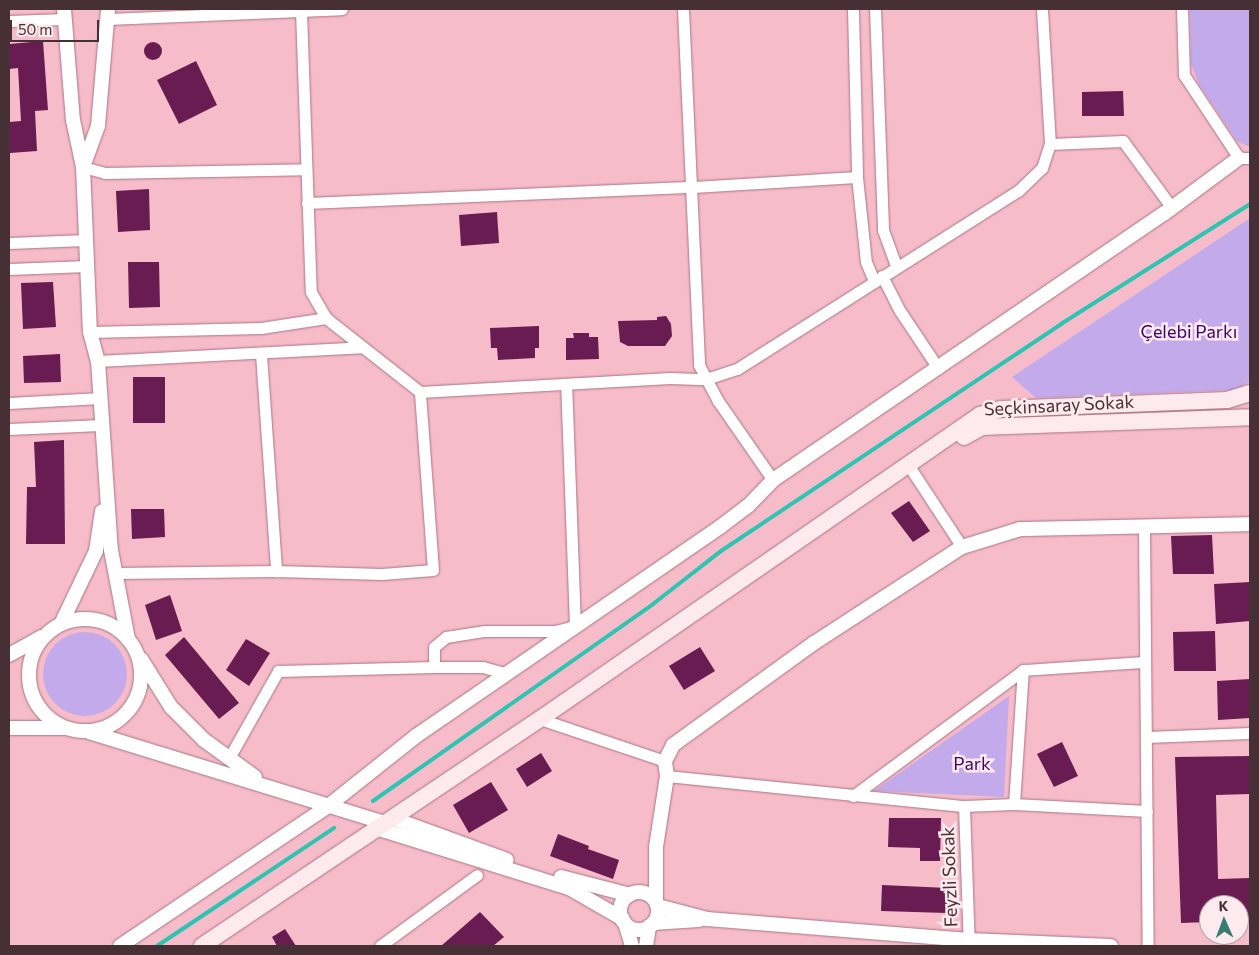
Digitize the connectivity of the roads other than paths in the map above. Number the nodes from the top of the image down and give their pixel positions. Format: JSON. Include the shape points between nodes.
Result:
{"nodes":[{"id":1,"x":342,"y":9,"type":"edge"},
{"id":2,"x":683,"y":9,"type":"edge"},
{"id":3,"x":853,"y":9,"type":"edge"},
{"id":4,"x":875,"y":9,"type":"edge"},
{"id":5,"x":1042,"y":9,"type":"edge"},
{"id":6,"x":1182,"y":9,"type":"edge"},
{"id":7,"x":243,"y":11,"type":"edge"},
{"id":8,"x":301,"y":11,"type":"junction"},
{"id":9,"x":64,"y":14,"type":"edge"},
{"id":10,"x":108,"y":14,"type":"edge"},
{"id":11,"x":9,"y":21,"type":"edge"},
{"id":12,"x":1050,"y":144,"type":"junction"},
{"id":13,"x":1244,"y":158,"type":"edge"},
{"id":14,"x":83,"y":167,"type":"junction"},
{"id":15,"x":306,"y":169,"type":"junction"},
{"id":16,"x":858,"y":177,"type":"junction"},
{"id":17,"x":689,"y":188,"type":"junction"},
{"id":18,"x":307,"y":202,"type":"junction"},
{"id":19,"x":1172,"y":208,"type":"junction"},
{"id":20,"x":86,"y":240,"type":"junction"},
{"id":21,"x":9,"y":243,"type":"edge"},
{"id":22,"x":87,"y":266,"type":"junction"},
{"id":23,"x":896,"y":266,"type":"junction"},
{"id":24,"x":9,"y":269,"type":"edge"},
{"id":25,"x":878,"y":278,"type":"junction"},
{"id":26,"x":326,"y":318,"type":"junction"},
{"id":27,"x":90,"y":332,"type":"junction"},
{"id":28,"x":362,"y":347,"type":"junction"},
{"id":29,"x":261,"y":354,"type":"junction"},
{"id":30,"x":98,"y":361,"type":"junction"},
{"id":31,"x":938,"y":368,"type":"junction"},
{"id":32,"x":706,"y":379,"type":"junction"},
{"id":33,"x":566,"y":385,"type":"junction"},
{"id":34,"x":420,"y":392,"type":"junction"},
{"id":35,"x":1250,"y":393,"type":"edge"},
{"id":36,"x":100,"y":398,"type":"junction"},
{"id":37,"x":9,"y":403,"type":"edge"},
{"id":38,"x":1250,"y":417,"type":"edge"},
{"id":39,"x":101,"y":425,"type":"junction"},
{"id":40,"x":9,"y":429,"type":"edge"},
{"id":41,"x":909,"y":466,"type":"junction"},
{"id":42,"x":773,"y":480,"type":"junction"},
{"id":43,"x":105,"y":491,"type":"junction"},
{"id":44,"x":1250,"y":524,"type":"edge"},
{"id":45,"x":1144,"y":529,"type":"junction"},
{"id":46,"x":962,"y":547,"type":"junction"},
{"id":47,"x":276,"y":571,"type":"junction"},
{"id":48,"x":116,"y":573,"type":"junction"},
{"id":49,"x":61,"y":624,"type":"junction"},
{"id":50,"x":576,"y":626,"type":"junction"},
{"id":51,"x":46,"y":634,"type":"junction"},
{"id":52,"x":128,"y":639,"type":"junction"},
{"id":53,"x":137,"y":654,"type":"junction"},
{"id":54,"x":9,"y":655,"type":"edge"},
{"id":55,"x":1145,"y":662,"type":"junction"},
{"id":56,"x":434,"y":667,"type":"junction"},
{"id":57,"x":1023,"y":670,"type":"junction"},
{"id":58,"x":506,"y":674,"type":"junction"},
{"id":59,"x":540,"y":719,"type":"junction"},
{"id":60,"x":9,"y":728,"type":"edge"},
{"id":61,"x":69,"y":728,"type":"junction"},
{"id":62,"x":86,"y":731,"type":"junction"},
{"id":63,"x":1250,"y":733,"type":"edge"},
{"id":64,"x":1146,"y":736,"type":"junction"},
{"id":65,"x":229,"y":758,"type":"junction"},
{"id":66,"x":665,"y":761,"type":"junction"},
{"id":67,"x":667,"y":776,"type":"junction"},
{"id":68,"x":266,"y":784,"type":"junction"},
{"id":69,"x":852,"y":796,"type":"junction"},
{"id":70,"x":1014,"y":804,"type":"junction"},
{"id":71,"x":328,"y":806,"type":"junction"},
{"id":72,"x":964,"y":806,"type":"junction"},
{"id":73,"x":1147,"y":811,"type":"junction"},
{"id":74,"x":384,"y":823,"type":"junction"},
{"id":75,"x":656,"y":847,"type":"junction"},
{"id":76,"x":477,"y":876,"type":"dead end"},
{"id":77,"x":633,"y":893,"type":"junction"},
{"id":78,"x":657,"y":904,"type":"junction"},
{"id":79,"x":707,"y":919,"type":"junction"},
{"id":80,"x":624,"y":921,"type":"junction"},
{"id":81,"x":651,"y":925,"type":"junction"},
{"id":82,"x":969,"y":943,"type":"edge"},
{"id":83,"x":120,"y":946,"type":"edge"},
{"id":84,"x":202,"y":946,"type":"edge"},
{"id":85,"x":380,"y":946,"type":"edge"},
{"id":86,"x":632,"y":946,"type":"edge"},
{"id":87,"x":646,"y":946,"type":"edge"},
{"id":88,"x":1111,"y":946,"type":"edge"},
{"id":89,"x":1148,"y":946,"type":"edge"}],
"edges":[{"from":1,"to":8,"type":"street"},
{"from":2,"to":17,"type":"street"},
{"from":3,"to":16,"type":"street"},
{"from":4,"to":23,"type":"street","via":[[883,230]]},
{"from":5,"to":12,"type":"street"},
{"from":6,"to":13,"type":"street","via":[[1184,75]]},
{"from":7,"to":8,"type":"street"},
{"from":7,"to":10,"type":"street"},
{"from":8,"to":15,"type":"street"},
{"from":9,"to":11,"type":"street"},
{"from":9,"to":14,"type":"street","via":[[73,120]]},
{"from":10,"to":14,"type":"street","via":[[98,126]]},
{"from":12,"to":19,"type":"street","via":[[1123,141]]},
{"from":12,"to":23,"type":"street","via":[[1042,168],[1018,191]]},
{"from":13,"to":19,"type":"street"},
{"from":14,"to":15,"type":"street","via":[[105,173]]},
{"from":14,"to":20,"type":"street"},
{"from":15,"to":18,"type":"street"},
{"from":16,"to":17,"type":"street"},
{"from":16,"to":25,"type":"street","via":[[866,262]]},
{"from":17,"to":18,"type":"street"},
{"from":17,"to":32,"type":"street","via":[[699,365]]},
{"from":18,"to":26,"type":"street","via":[[311,292]]},
{"from":19,"to":31,"type":"street"},
{"from":20,"to":21,"type":"street"},
{"from":20,"to":22,"type":"street"},
{"from":22,"to":24,"type":"street"},
{"from":22,"to":27,"type":"street"},
{"from":23,"to":25,"type":"street"},
{"from":25,"to":31,"type":"street"},
{"from":25,"to":32,"type":"street","via":[[737,369]]},
{"from":26,"to":27,"type":"street","via":[[261,328]]},
{"from":26,"to":28,"type":"street"},
{"from":27,"to":30,"type":"street"},
{"from":28,"to":29,"type":"street"},
{"from":28,"to":34,"type":"street"},
{"from":29,"to":30,"type":"street"},
{"from":29,"to":47,"type":"street"},
{"from":30,"to":36,"type":"street"},
{"from":31,"to":42,"type":"street"},
{"from":32,"to":33,"type":"street","via":[[670,378]]},
{"from":32,"to":42,"type":"street"},
{"from":33,"to":34,"type":"street"},
{"from":33,"to":50,"type":"street"},
{"from":34,"to":47,"type":"street","via":[[433,570],[382,574]]},
{"from":35,"to":41,"type":"main road","name":"Seçkinsaray Sokak","via":[[1227,400],[1001,409],[980,415]]},
{"from":36,"to":37,"type":"street"},
{"from":36,"to":39,"type":"street"},
{"from":38,"to":41,"type":"main road","name":"Seçkinsaray Sokak","via":[[982,427]]},
{"from":39,"to":40,"type":"street"},
{"from":39,"to":43,"type":"street"},
{"from":41,"to":46,"type":"street"},
{"from":41,"to":59,"type":"main road"},
{"from":42,"to":50,"type":"street","via":[[741,511]]},
{"from":43,"to":48,"type":"street"},
{"from":43,"to":49,"type":"street","via":[[96,551]]},
{"from":44,"to":45,"type":"street"},
{"from":45,"to":46,"type":"street","via":[[1020,529]]},
{"from":45,"to":55,"type":"street"},
{"from":46,"to":66,"type":"street","via":[[814,644],[672,745]]},
{"from":47,"to":48,"type":"street"},
{"from":48,"to":52,"type":"street"},
{"from":49,"to":51,"type":"street"},
{"from":49,"to":52,"type":"street","via":[[79,619],[97,620],[114,627]]},
{"from":50,"to":56,"type":"street","via":[[555,631],[485,631],[446,637],[434,647]]},
{"from":50,"to":58,"type":"street"},
{"from":51,"to":54,"type":"street"},
{"from":51,"to":61,"type":"street","via":[[32,659],[30,687],[37,705],[50,719]]},
{"from":52,"to":53,"type":"street"},
{"from":53,"to":62,"type":"street","via":[[141,672],[135,701],[114,723]]},
{"from":53,"to":65,"type":"street","via":[[171,707],[204,740]]},
{"from":55,"to":57,"type":"street"},
{"from":55,"to":64,"type":"street"},
{"from":56,"to":58,"type":"street","via":[[484,667]]},
{"from":56,"to":65,"type":"street","via":[[278,671]]},
{"from":57,"to":69,"type":"street"},
{"from":57,"to":70,"type":"street"},
{"from":58,"to":71,"type":"street","via":[[416,736]]},
{"from":59,"to":66,"type":"street"},
{"from":59,"to":74,"type":"main road"},
{"from":60,"to":61,"type":"street"},
{"from":61,"to":62,"type":"street"},
{"from":62,"to":68,"type":"street"},
{"from":63,"to":64,"type":"street"},
{"from":64,"to":73,"type":"street"},
{"from":65,"to":68,"type":"street"},
{"from":66,"to":67,"type":"street"},
{"from":67,"to":69,"type":"street"},
{"from":67,"to":75,"type":"street"},
{"from":68,"to":71,"type":"street"},
{"from":69,"to":72,"type":"street"},
{"from":70,"to":72,"type":"street"},
{"from":70,"to":73,"type":"street"},
{"from":71,"to":74,"type":"street"},
{"from":71,"to":83,"type":"street"},
{"from":72,"to":82,"type":"street","name":"Feyzli Sokak"},
{"from":73,"to":89,"type":"street"},
{"from":74,"to":77,"type":"street","via":[[536,870]]},
{"from":74,"to":80,"type":"street","via":[[569,888]]},
{"from":74,"to":84,"type":"main road"},
{"from":75,"to":77,"type":"street","via":[[646,876]]},
{"from":75,"to":78,"type":"street"},
{"from":76,"to":85,"type":"street"},
{"from":77,"to":78,"type":"street","via":[[647,894]]},
{"from":77,"to":80,"type":"street","via":[[622,905]]},
{"from":78,"to":79,"type":"street"},
{"from":78,"to":81,"type":"street"},
{"from":79,"to":81,"type":"street"},
{"from":79,"to":82,"type":"street"},
{"from":80,"to":81,"type":"street","via":[[639,929]]},
{"from":80,"to":86,"type":"street"},
{"from":81,"to":87,"type":"street"},
{"from":82,"to":88,"type":"street"}]}
